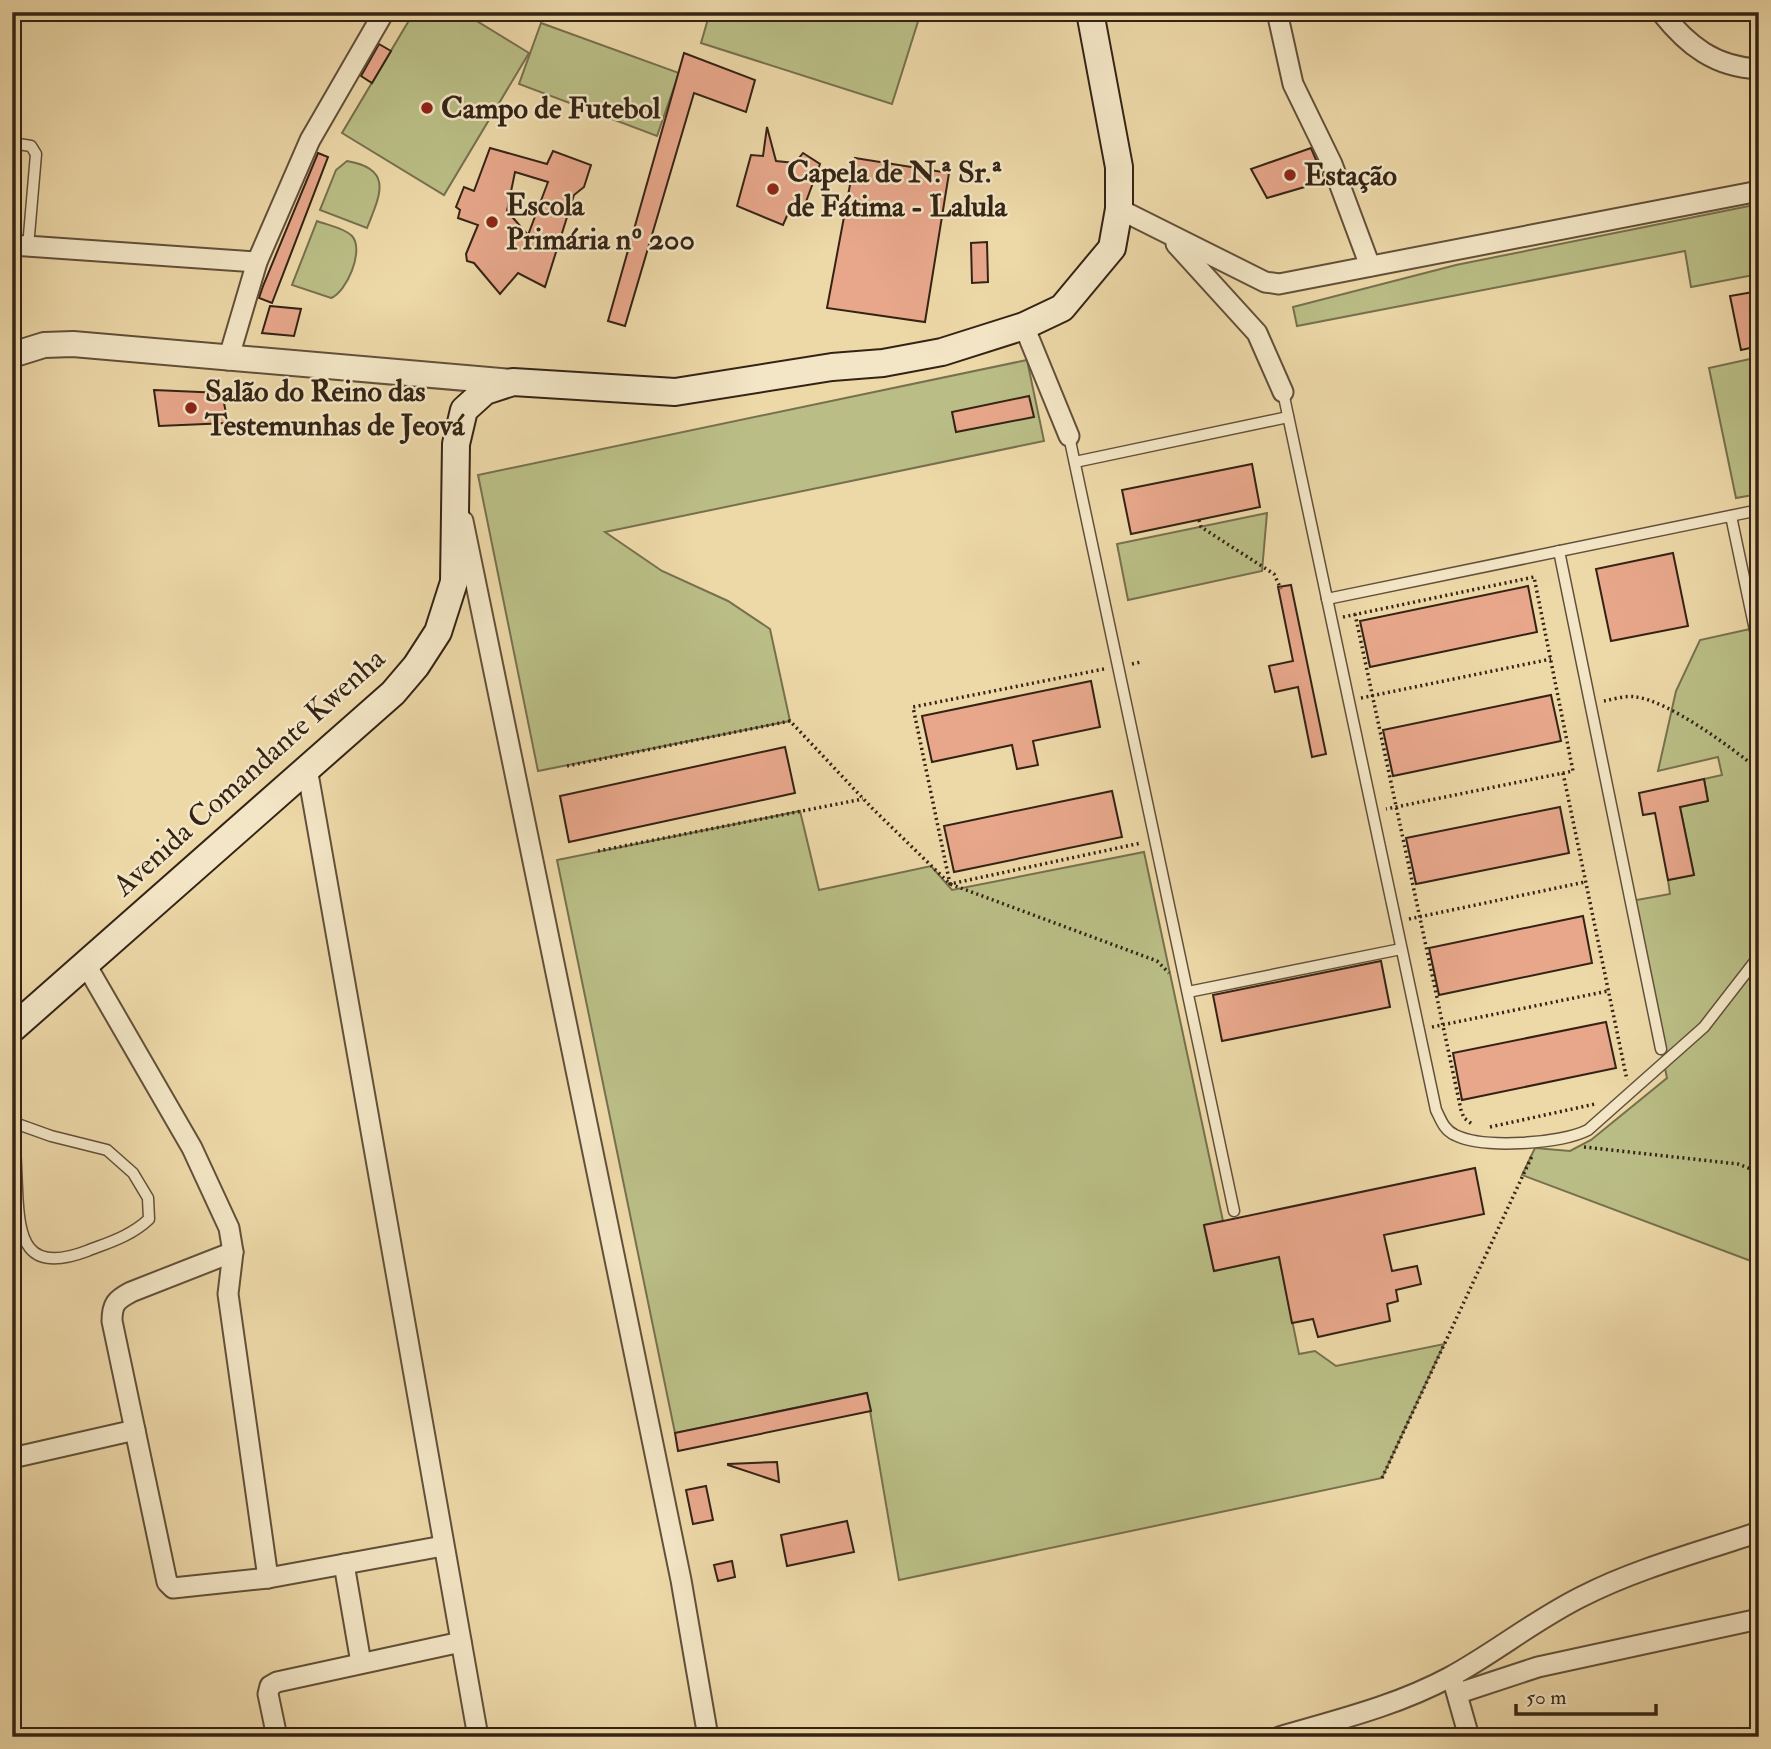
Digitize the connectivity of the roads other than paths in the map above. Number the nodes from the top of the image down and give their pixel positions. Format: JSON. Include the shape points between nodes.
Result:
{"nodes":[{"id":1,"x":384,"y":12,"type":"edge"},
{"id":2,"x":1090,"y":12,"type":"edge"},
{"id":3,"x":1277,"y":12,"type":"edge"},
{"id":4,"x":1661,"y":12,"type":"edge"},
{"id":5,"x":1759,"y":69,"type":"edge"},
{"id":6,"x":12,"y":144,"type":"edge"},
{"id":7,"x":1759,"y":191,"type":"edge"},
{"id":8,"x":1119,"y":209,"type":"junction"},
{"id":9,"x":1159,"y":228,"type":"junction"},
{"id":10,"x":20,"y":246,"type":"edge"},
{"id":11,"x":257,"y":262,"type":"junction"},
{"id":12,"x":1370,"y":267,"type":"junction"},
{"id":13,"x":1024,"y":326,"type":"junction"},
{"id":14,"x":12,"y":355,"type":"edge"},
{"id":15,"x":228,"y":360,"type":"junction"},
{"id":16,"x":513,"y":382,"type":"junction"},
{"id":17,"x":1283,"y":392,"type":"joint"},
{"id":18,"x":1288,"y":417,"type":"junction"},
{"id":19,"x":1069,"y":436,"type":"joint"},
{"id":20,"x":1075,"y":462,"type":"junction"},
{"id":21,"x":457,"y":492,"type":"junction"},
{"id":22,"x":1759,"y":510,"type":"edge"},
{"id":23,"x":1731,"y":516,"type":"junction"},
{"id":24,"x":1559,"y":551,"type":"junction"},
{"id":25,"x":1327,"y":599,"type":"junction"},
{"id":26,"x":1759,"y":649,"type":"edge"},
{"id":27,"x":307,"y":768,"type":"junction"},
{"id":28,"x":1401,"y":949,"type":"junction"},
{"id":29,"x":1759,"y":956,"type":"edge"},
{"id":30,"x":85,"y":963,"type":"junction"},
{"id":31,"x":1188,"y":992,"type":"junction"},
{"id":32,"x":12,"y":1029,"type":"edge"},
{"id":33,"x":1661,"y":1049,"type":"dead end"},
{"id":34,"x":13,"y":1122,"type":"edge"},
{"id":35,"x":1234,"y":1211,"type":"dead end"},
{"id":36,"x":233,"y":1252,"type":"junction"},
{"id":37,"x":135,"y":1430,"type":"junction"},
{"id":38,"x":12,"y":1458,"type":"edge"},
{"id":39,"x":1759,"y":1532,"type":"edge"},
{"id":40,"x":443,"y":1546,"type":"junction"},
{"id":41,"x":344,"y":1564,"type":"junction"},
{"id":42,"x":268,"y":1578,"type":"junction"},
{"id":43,"x":1759,"y":1619,"type":"edge"},
{"id":44,"x":461,"y":1642,"type":"junction"},
{"id":45,"x":362,"y":1663,"type":"junction"},
{"id":46,"x":1455,"y":1685,"type":"junction"},
{"id":47,"x":1759,"y":1732,"type":"edge"},
{"id":48,"x":277,"y":1737,"type":"edge"},
{"id":49,"x":478,"y":1737,"type":"edge"},
{"id":50,"x":708,"y":1737,"type":"edge"},
{"id":51,"x":1279,"y":1737,"type":"edge"},
{"id":52,"x":1469,"y":1737,"type":"edge"},
{"id":53,"x":1757,"y":1737,"type":"edge"}],
"edges":[{"from":1,"to":11,"type":"street","via":[[310,140]]},
{"from":2,"to":8,"type":"main road","name":"Avenida Comandante Kwenha","via":[[1119,167]]},
{"from":3,"to":12,"type":"street","via":[[1293,84],[1332,164]]},
{"from":4,"to":5,"type":"street","via":[[1717,63]]},
{"from":6,"to":10,"type":"lane","via":[[31,146],[36,155]]},
{"from":7,"to":12,"type":"street"},
{"from":8,"to":9,"type":"street"},
{"from":8,"to":13,"type":"main road","name":"Avenida Comandante Kwenha","via":[[1112,248],[1090,278],[1062,308]]},
{"from":9,"to":12,"type":"street","via":[[1265,282],[1279,284]]},
{"from":9,"to":17,"type":"street","via":[[1257,333]]},
{"from":10,"to":11,"type":"street"},
{"from":11,"to":15,"type":"street"},
{"from":13,"to":16,"type":"main road","name":"Avenida Comandante Kwenha","via":[[942,352],[675,392]]},
{"from":13,"to":19,"type":"street"},
{"from":14,"to":15,"type":"street","via":[[44,345],[73,344]]},
{"from":15,"to":16,"type":"street"},
{"from":16,"to":21,"type":"main road","name":"Avenida Comandante Kwenha","via":[[485,391],[464,410],[456,444]]},
{"from":17,"to":18,"type":"lane"},
{"from":18,"to":20,"type":"lane"},
{"from":18,"to":25,"type":"lane"},
{"from":19,"to":20,"type":"lane"},
{"from":20,"to":31,"type":"lane"},
{"from":21,"to":27,"type":"main road","name":"Avenida Comandante Kwenha","via":[[454,582],[438,632],[393,692]]},
{"from":21,"to":50,"type":"street","via":[[681,1580]]},
{"from":22,"to":23,"type":"lane"},
{"from":23,"to":24,"type":"lane"},
{"from":23,"to":26,"type":"lane"},
{"from":24,"to":25,"type":"lane"},
{"from":24,"to":33,"type":"lane"},
{"from":25,"to":28,"type":"lane"},
{"from":27,"to":30,"type":"main road","name":"Avenida Comandante Kwenha"},
{"from":27,"to":40,"type":"street"},
{"from":28,"to":29,"type":"lane","via":[[1436,1110],[1445,1128],[1455,1136],[1472,1139],[1537,1144],[1572,1138],[1600,1121],[1704,1027]]},
{"from":28,"to":31,"type":"lane"},
{"from":30,"to":32,"type":"main road","name":"Avenida Comandante Kwenha"},
{"from":30,"to":36,"type":"street","via":[[192,1148],[229,1228]]},
{"from":31,"to":35,"type":"lane"},
{"from":34,"to":34,"type":"lane","via":[[107,1150],[133,1173],[148,1198],[149,1219],[135,1232],[67,1258],[46,1259],[33,1252],[24,1243],[18,1223]]},
{"from":36,"to":37,"type":"street","via":[[116,1300],[113,1321]]},
{"from":36,"to":42,"type":"street","via":[[228,1294]]},
{"from":37,"to":38,"type":"street"},
{"from":37,"to":42,"type":"street","via":[[167,1582],[173,1588]]},
{"from":39,"to":46,"type":"street","via":[[1585,1595],[1530,1624]]},
{"from":40,"to":41,"type":"street"},
{"from":40,"to":44,"type":"street"},
{"from":41,"to":42,"type":"street"},
{"from":41,"to":45,"type":"street"},
{"from":43,"to":46,"type":"street"},
{"from":44,"to":45,"type":"street"},
{"from":44,"to":49,"type":"street"},
{"from":45,"to":48,"type":"street","via":[[270,1686]]},
{"from":46,"to":51,"type":"street"},
{"from":46,"to":52,"type":"street"},
{"from":47,"to":53,"type":"street"}]}
